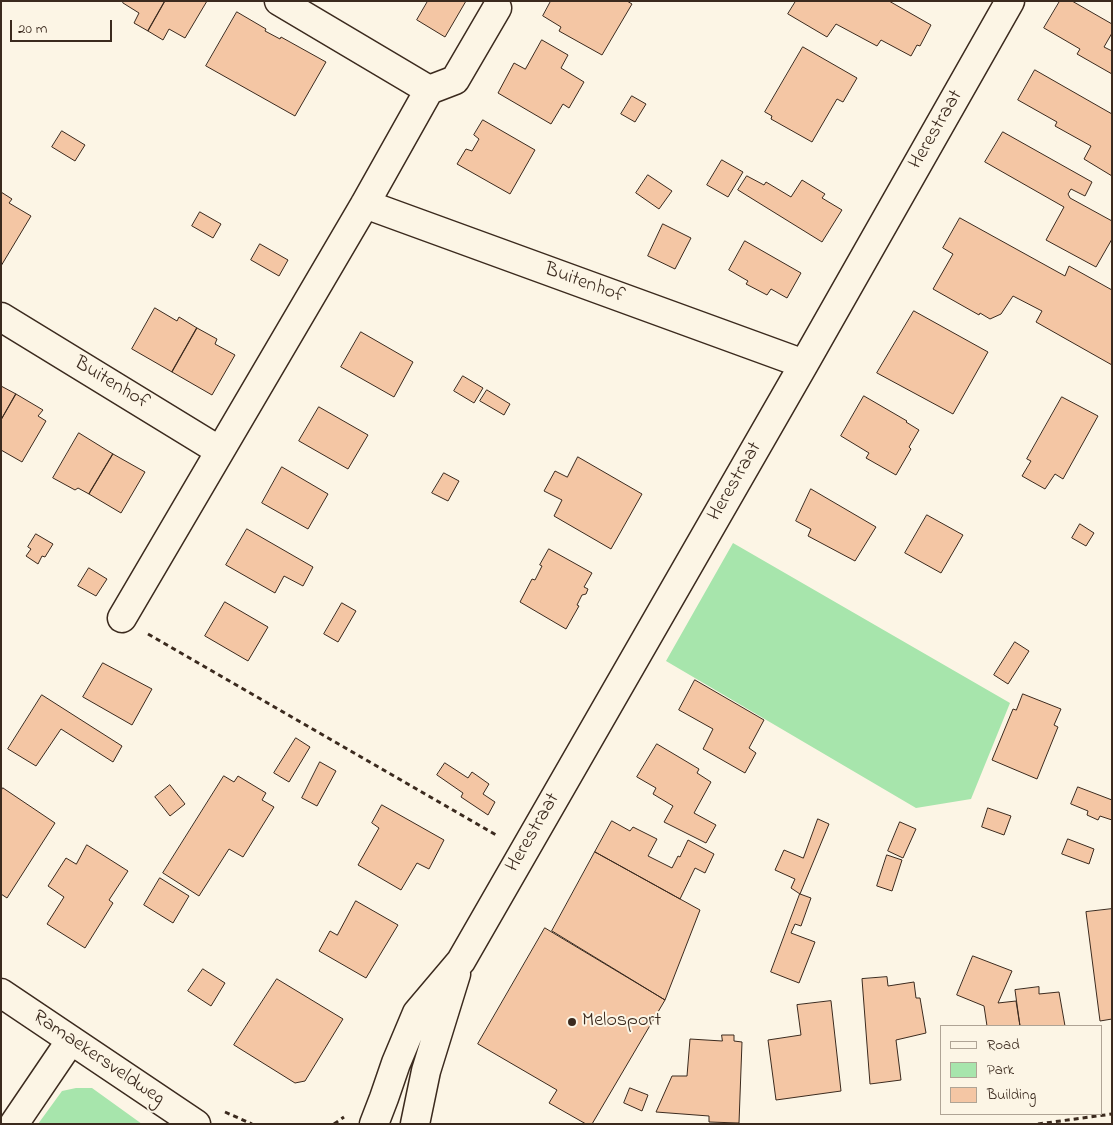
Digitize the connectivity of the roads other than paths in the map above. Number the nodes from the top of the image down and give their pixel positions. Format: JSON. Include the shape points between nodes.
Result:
{"nodes":[{"id":1,"x":279,"y":1,"type":"edge"},
{"id":2,"x":1010,"y":1,"type":"edge"},
{"id":3,"x":497,"y":8,"type":"dead end"},
{"id":4,"x":429,"y":90,"type":"junction"},
{"id":5,"x":365,"y":204,"type":"junction"},
{"id":6,"x":1,"y":317,"type":"edge"},
{"id":7,"x":804,"y":364,"type":"junction"},
{"id":8,"x":220,"y":451,"type":"junction"},
{"id":9,"x":122,"y":618,"type":"road end"},
{"id":10,"x":461,"y":961,"type":"junction"},
{"id":11,"x":1,"y":993,"type":"edge"},
{"id":12,"x":71,"y":1040,"type":"junction"},
{"id":13,"x":14,"y":1124,"type":"edge"},
{"id":14,"x":196,"y":1124,"type":"edge"},
{"id":15,"x":374,"y":1124,"type":"edge"},
{"id":16,"x":415,"y":1124,"type":"edge"}],
"edges":[{"from":1,"to":4,"type":"street"},
{"from":2,"to":7,"type":"street","name":"Herestraat"},
{"from":3,"to":4,"type":"street","via":[[455,80]]},
{"from":4,"to":5,"type":"street"},
{"from":5,"to":7,"type":"street","name":"Buitenhof"},
{"from":5,"to":8,"type":"street"},
{"from":6,"to":8,"type":"street","name":"Buitenhof"},
{"from":7,"to":10,"type":"street","name":"Herestraat"},
{"from":8,"to":9,"type":"street"},
{"from":10,"to":15,"type":"street","name":"Herestraat","via":[[417,1013]]},
{"from":10,"to":16,"type":"street","name":"Herestraat","via":[[426,1071]]},
{"from":11,"to":12,"type":"street","name":"Ramaekersveldweg"},
{"from":12,"to":13,"type":"street"},
{"from":12,"to":14,"type":"street","name":"Ramaekersveldweg"}]}
